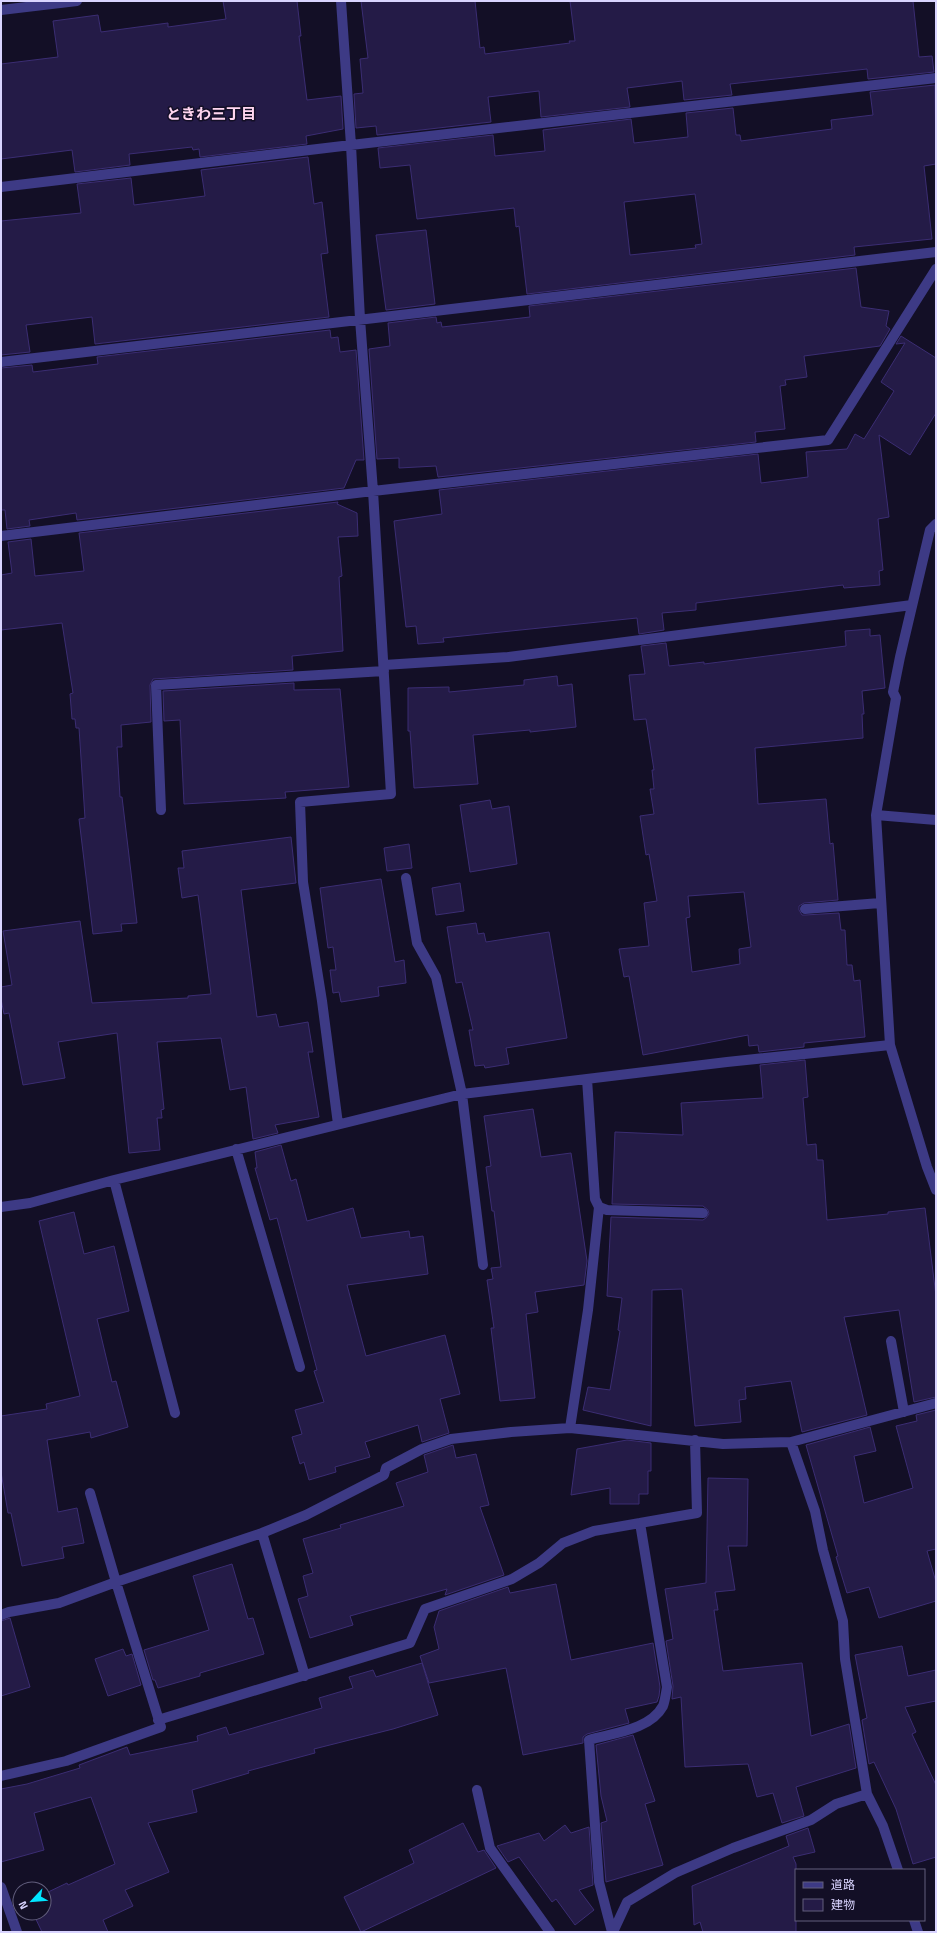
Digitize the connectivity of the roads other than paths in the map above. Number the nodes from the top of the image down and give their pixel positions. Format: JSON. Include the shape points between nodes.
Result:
{"nodes":[{"id":1,"x":77,"y":1,"type":"edge"},
{"id":2,"x":341,"y":1,"type":"edge"},
{"id":3,"x":1,"y":10,"type":"edge"},
{"id":4,"x":936,"y":78,"type":"edge"},
{"id":5,"x":351,"y":144,"type":"junction"},
{"id":6,"x":1,"y":187,"type":"edge"},
{"id":7,"x":936,"y":252,"type":"edge"},
{"id":8,"x":936,"y":269,"type":"edge"},
{"id":9,"x":360,"y":319,"type":"junction"},
{"id":10,"x":1,"y":362,"type":"edge"},
{"id":11,"x":373,"y":491,"type":"junction"},
{"id":12,"x":936,"y":524,"type":"edge"},
{"id":13,"x":1,"y":536,"type":"edge"},
{"id":14,"x":912,"y":605,"type":"junction"},
{"id":15,"x":384,"y":668,"type":"junction"},
{"id":16,"x":161,"y":810,"type":"dead end"},
{"id":17,"x":876,"y":815,"type":"junction"},
{"id":18,"x":936,"y":820,"type":"edge"},
{"id":19,"x":406,"y":878,"type":"dead end"},
{"id":20,"x":880,"y":903,"type":"junction"},
{"id":21,"x":805,"y":909,"type":"dead end"},
{"id":22,"x":890,"y":1045,"type":"junction"},
{"id":23,"x":587,"y":1079,"type":"junction"},
{"id":24,"x":462,"y":1094,"type":"junction"},
{"id":25,"x":338,"y":1124,"type":"junction"},
{"id":26,"x":236,"y":1149,"type":"junction"},
{"id":27,"x":114,"y":1180,"type":"junction"},
{"id":28,"x":936,"y":1190,"type":"edge"},
{"id":29,"x":1,"y":1207,"type":"edge"},
{"id":30,"x":599,"y":1207,"type":"junction"},
{"id":31,"x":703,"y":1213,"type":"dead end"},
{"id":32,"x":483,"y":1265,"type":"dead end"},
{"id":33,"x":891,"y":1341,"type":"dead end"},
{"id":34,"x":300,"y":1367,"type":"dead end"},
{"id":35,"x":936,"y":1403,"type":"edge"},
{"id":36,"x":904,"y":1412,"type":"junction"},
{"id":37,"x":175,"y":1413,"type":"dead end"},
{"id":38,"x":570,"y":1428,"type":"junction"},
{"id":39,"x":695,"y":1440,"type":"junction"},
{"id":40,"x":791,"y":1442,"type":"junction"},
{"id":41,"x":90,"y":1492,"type":"dead end"},
{"id":42,"x":640,"y":1523,"type":"junction"},
{"id":43,"x":262,"y":1533,"type":"junction"},
{"id":44,"x":116,"y":1582,"type":"junction"},
{"id":45,"x":1,"y":1615,"type":"edge"},
{"id":46,"x":305,"y":1676,"type":"junction"},
{"id":47,"x":158,"y":1720,"type":"junction"},
{"id":48,"x":1,"y":1776,"type":"edge"},
{"id":49,"x":477,"y":1790,"type":"dead end"},
{"id":50,"x":867,"y":1794,"type":"junction"},
{"id":51,"x":898,"y":1869,"type":"edge"},
{"id":52,"x":1,"y":1887,"type":"edge"},
{"id":53,"x":914,"y":1921,"type":"edge"},
{"id":54,"x":17,"y":1932,"type":"edge"},
{"id":55,"x":550,"y":1932,"type":"edge"},
{"id":56,"x":612,"y":1932,"type":"edge"},
{"id":57,"x":918,"y":1932,"type":"edge"}],
"edges":[{"from":1,"to":3,"type":"street"},
{"from":2,"to":5,"type":"street"},
{"from":4,"to":5,"type":"street"},
{"from":5,"to":6,"type":"street"},
{"from":5,"to":9,"type":"street"},
{"from":7,"to":9,"type":"street"},
{"from":8,"to":11,"type":"street","via":[[828,440]]},
{"from":9,"to":10,"type":"street"},
{"from":9,"to":11,"type":"street"},
{"from":11,"to":13,"type":"street"},
{"from":11,"to":15,"type":"street"},
{"from":12,"to":14,"type":"street","via":[[930,530]]},
{"from":14,"to":15,"type":"street","via":[[508,657]]},
{"from":14,"to":17,"type":"street","via":[[893,692],[896,698]]},
{"from":15,"to":16,"type":"street","via":[[156,685]]},
{"from":15,"to":25,"type":"street","via":[[391,794],[300,802],[303,882]]},
{"from":17,"to":18,"type":"street"},
{"from":17,"to":20,"type":"street"},
{"from":19,"to":24,"type":"street","via":[[417,943],[436,977]]},
{"from":20,"to":21,"type":"street"},
{"from":20,"to":22,"type":"street"},
{"from":22,"to":23,"type":"street"},
{"from":22,"to":28,"type":"street"},
{"from":23,"to":24,"type":"street"},
{"from":23,"to":30,"type":"street","via":[[595,1199]]},
{"from":24,"to":25,"type":"street"},
{"from":24,"to":32,"type":"street"},
{"from":25,"to":26,"type":"street"},
{"from":26,"to":27,"type":"street"},
{"from":26,"to":34,"type":"street"},
{"from":27,"to":29,"type":"street","via":[[30,1204]]},
{"from":27,"to":37,"type":"street"},
{"from":30,"to":31,"type":"street","via":[[608,1210]]},
{"from":30,"to":38,"type":"street","via":[[588,1310]]},
{"from":33,"to":36,"type":"street"},
{"from":35,"to":36,"type":"street"},
{"from":36,"to":40,"type":"street"},
{"from":38,"to":39,"type":"street"},
{"from":38,"to":43,"type":"street","via":[[450,1439],[422,1449],[386,1468],[384,1476],[306,1515]]},
{"from":39,"to":40,"type":"street","via":[[723,1444]]},
{"from":39,"to":42,"type":"street","via":[[697,1513]]},
{"from":40,"to":50,"type":"street","via":[[815,1511],[843,1621],[845,1659]]},
{"from":41,"to":44,"type":"street"},
{"from":42,"to":46,"type":"street","via":[[594,1531],[563,1543],[540,1563],[512,1579],[425,1608],[410,1643]]},
{"from":42,"to":56,"type":"street","via":[[667,1687],[663,1705],[654,1717],[643,1724],[589,1740],[599,1882]]},
{"from":43,"to":44,"type":"street"},
{"from":43,"to":46,"type":"street"},
{"from":44,"to":45,"type":"street","via":[[59,1603]]},
{"from":44,"to":47,"type":"street"},
{"from":46,"to":47,"type":"street"},
{"from":47,"to":48,"type":"street","via":[[161,1727],[66,1761]]},
{"from":49,"to":55,"type":"street","via":[[490,1848]]},
{"from":50,"to":51,"type":"street","via":[[883,1826]]},
{"from":50,"to":56,"type":"street","via":[[836,1804],[811,1820],[733,1848],[675,1873],[627,1902]]},
{"from":52,"to":54,"type":"street"},
{"from":53,"to":57,"type":"street"}]}
